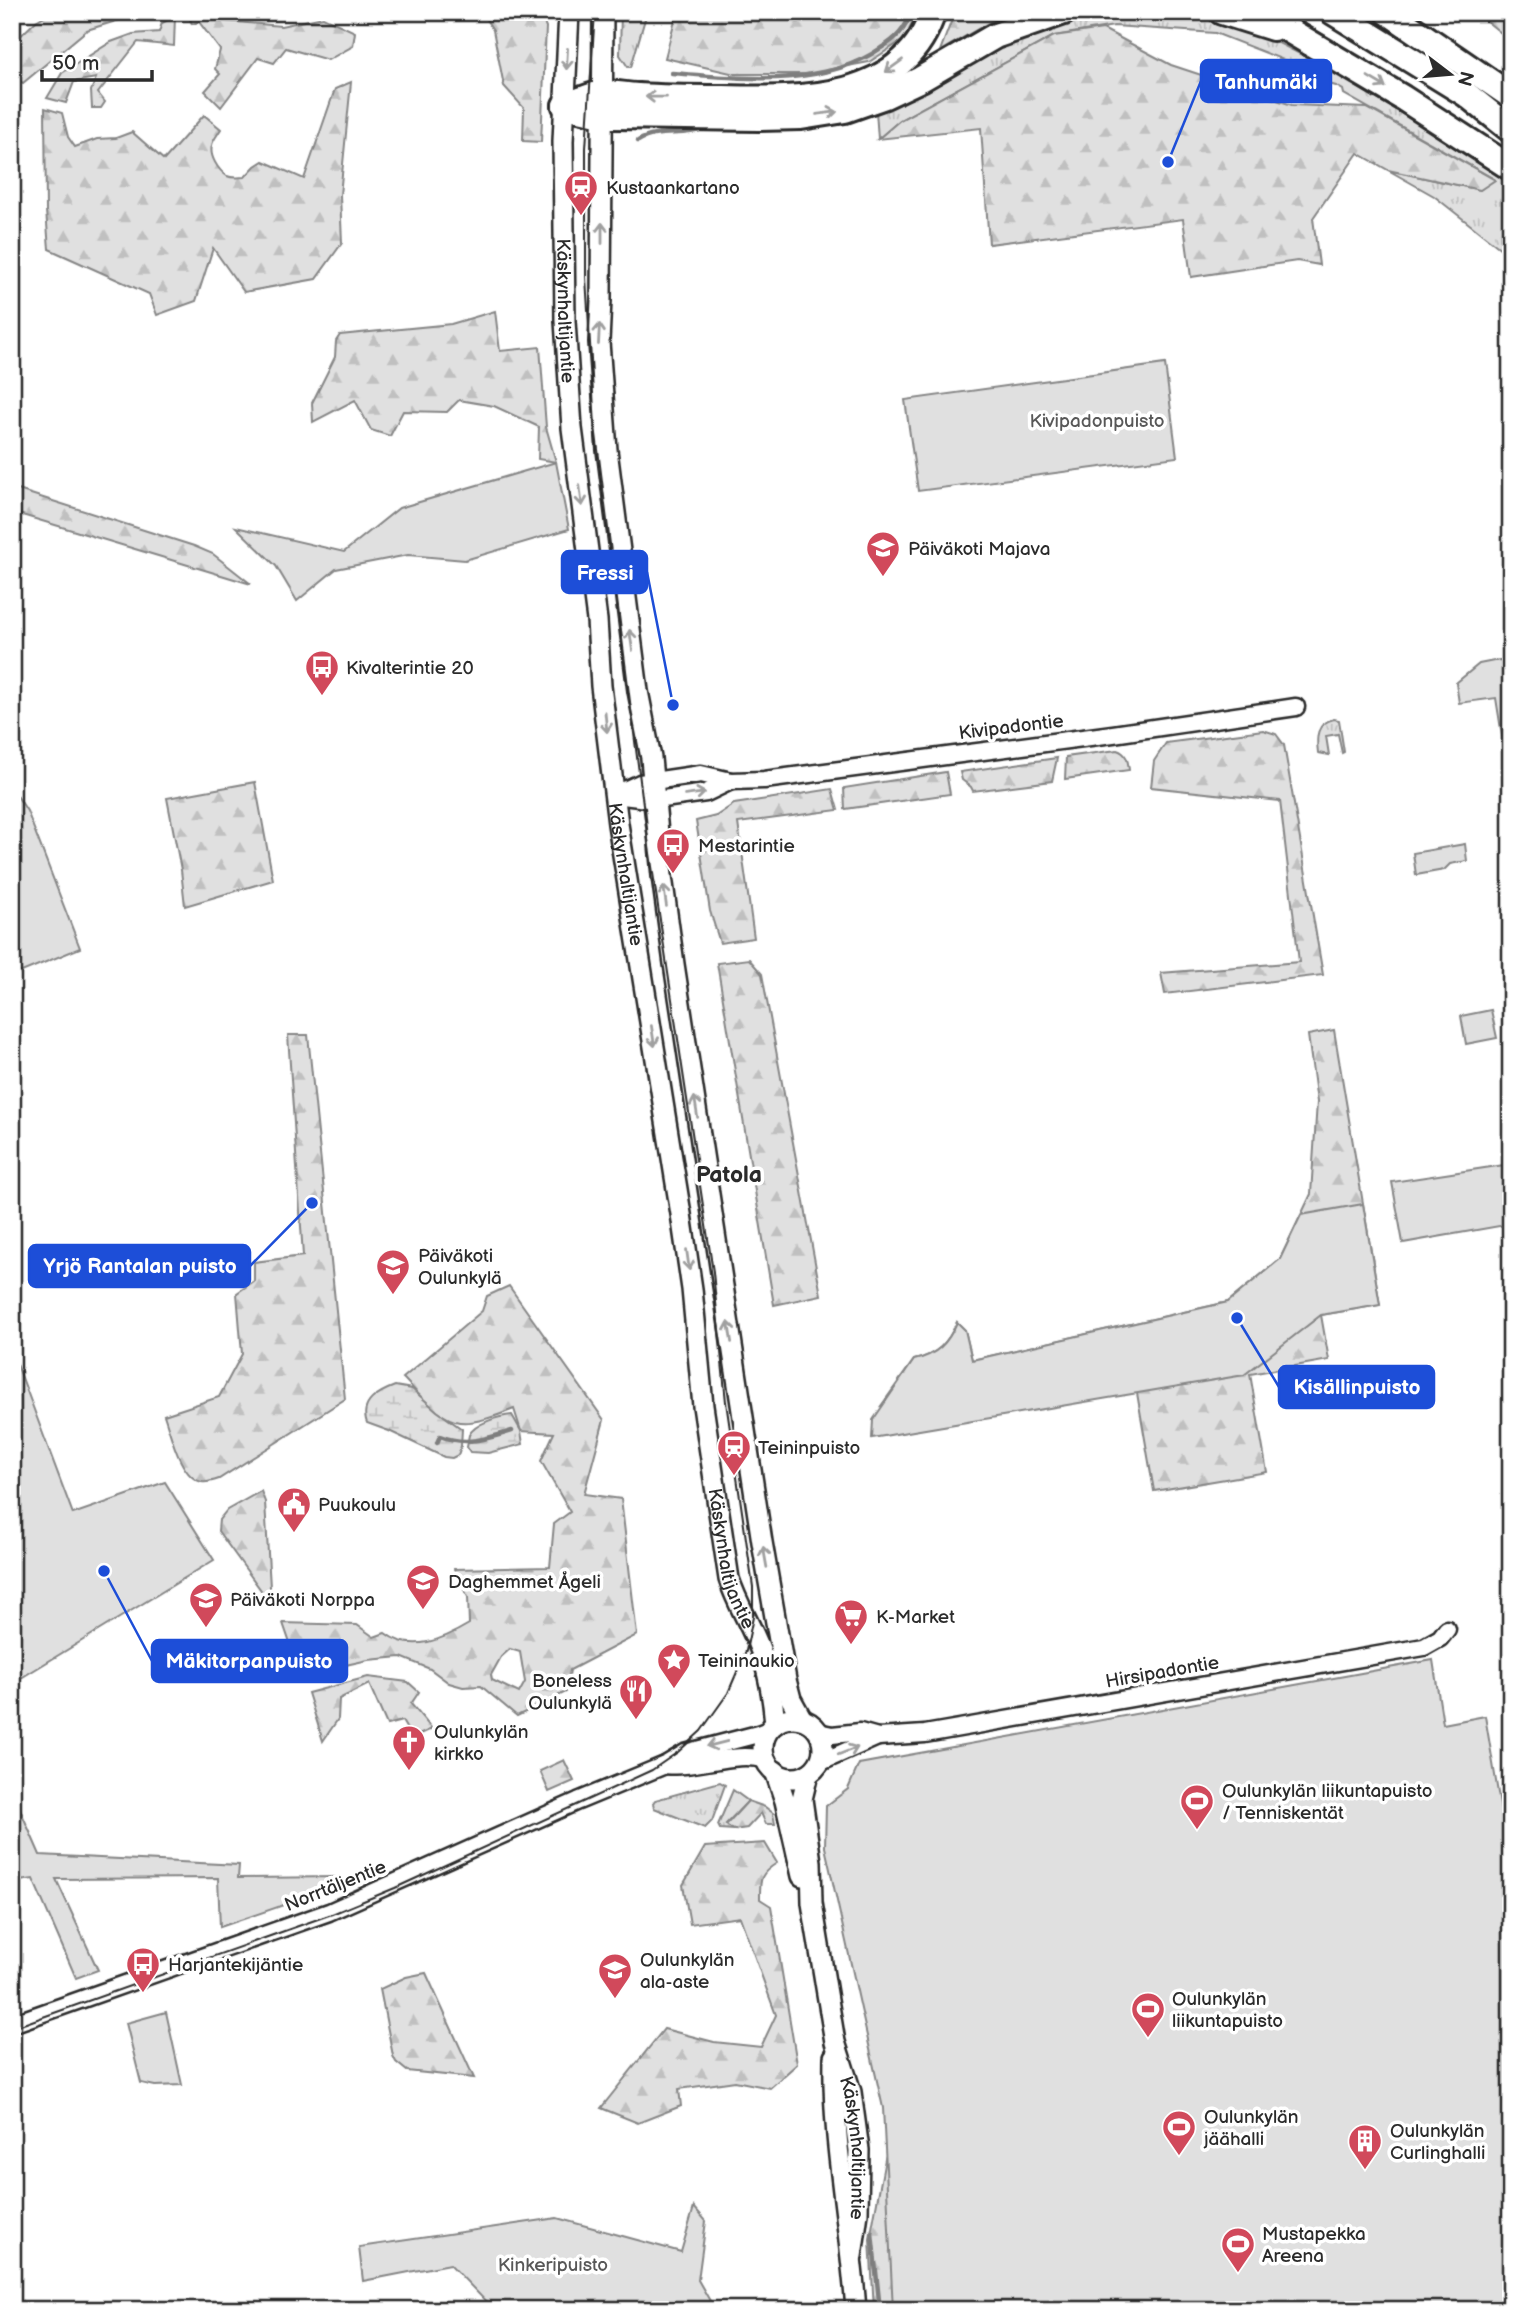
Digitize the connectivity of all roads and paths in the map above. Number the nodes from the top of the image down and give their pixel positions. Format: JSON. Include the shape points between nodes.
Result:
{"nodes":[{"id":1,"x":569,"y":12,"type":"edge"},
{"id":2,"x":603,"y":12,"type":"edge"},
{"id":3,"x":933,"y":12,"type":"edge"},
{"id":4,"x":1064,"y":12,"type":"edge"},
{"id":5,"x":1222,"y":12,"type":"edge"},
{"id":6,"x":1258,"y":12,"type":"edge"},
{"id":7,"x":1333,"y":12,"type":"edge"},
{"id":8,"x":1388,"y":12,"type":"edge"},
{"id":9,"x":1408,"y":12,"type":"edge"},
{"id":10,"x":1319,"y":47,"type":"junction"},
{"id":11,"x":1480,"y":74,"type":"junction"},
{"id":12,"x":1511,"y":96,"type":"edge"},
{"id":13,"x":604,"y":104,"type":"junction"},
{"id":14,"x":565,"y":106,"type":"junction"},
{"id":15,"x":1511,"y":130,"type":"edge"},
{"id":16,"x":1511,"y":168,"type":"edge"},
{"id":17,"x":1296,"y":707,"type":"dead end"},
{"id":18,"x":655,"y":790,"type":"junction"},
{"id":19,"x":614,"y":795,"type":"junction"},
{"id":20,"x":1447,"y":1629,"type":"dead end"},
{"id":21,"x":802,"y":1719,"type":"junction"},
{"id":22,"x":773,"y":1726,"type":"junction"},
{"id":23,"x":818,"y":1732,"type":"junction"},
{"id":24,"x":878,"y":1737,"type":"junction"},
{"id":25,"x":665,"y":1765,"type":"junction"},
{"id":26,"x":771,"y":1765,"type":"junction"},
{"id":27,"x":813,"y":1768,"type":"junction"},
{"id":28,"x":811,"y":1903,"type":"junction"},
{"id":29,"x":12,"y":2024,"type":"edge"},
{"id":30,"x":856,"y":2310,"type":"edge"}],
"edges":[{"from":1,"to":14,"type":"main road","name":"Käskynhaltijantie","one_way":true},
{"from":2,"to":13,"type":"main road","name":"Käskynhaltijantie"},
{"from":3,"to":13,"type":"highway","one_way":true,"via":[[916,45],[897,64],[844,91],[760,99],[641,96]]},
{"from":13,"to":4,"type":"highway","one_way":true,"via":[[759,118],[845,110],[921,79],[995,36]]},
{"from":5,"to":10,"type":"highway"},
{"from":6,"to":10,"type":"highway"},
{"from":7,"to":15,"type":"highway","via":[[1466,94]]},
{"from":8,"to":11,"type":"highway"},
{"from":9,"to":11,"type":"highway"},
{"from":10,"to":16,"type":"highway","one_way":true},
{"from":11,"to":12,"type":"highway"},
{"from":13,"to":14,"type":"highway"},
{"from":18,"to":13,"type":"main road","name":"Käskynhaltijantie","one_way":true,"via":[[615,521],[602,396]]},
{"from":14,"to":19,"type":"main road","name":"Käskynhaltijantie","one_way":true,"via":[[564,283],[570,408]]},
{"from":17,"to":18,"type":"street","name":"Kivipadontie","via":[[731,781],[706,793]]},
{"from":18,"to":19,"type":"street","name":"Kivipadontie"},
{"from":21,"to":18,"type":"main road","name":"Käskynhaltijantie","one_way":true,"via":[[786,1680],[762,1542],[674,964]]},
{"from":19,"to":22,"type":"main road","name":"Käskynhaltijantie","one_way":true,"via":[[692,1289],[703,1406],[727,1569],[766,1669]]},
{"from":20,"to":24,"type":"street","name":"Hirsipadontie","via":[[1424,1647],[925,1734]]},
{"from":21,"to":22,"type":"main road","via":[[788,1718]]},
{"from":21,"to":23,"type":"main road"},
{"from":22,"to":25,"type":"street","name":"Norrtäljentie","one_way":true,"via":[[685,1753]]},
{"from":22,"to":26,"type":"main road","via":[[764,1742]]},
{"from":23,"to":24,"type":"street","name":"Hirsipadontie"},
{"from":23,"to":27,"type":"main road","via":[[823,1747]]},
{"from":27,"to":24,"type":"street","name":"Hirsipadontie","one_way":true},
{"from":25,"to":26,"type":"street","name":"Norrtäljentie","via":[[683,1767],[736,1757],[757,1757]]},
{"from":25,"to":29,"type":"street","name":"Norrtäljentie","via":[[355,1901]]},
{"from":26,"to":27,"type":"main road","via":[[790,1777]]},
{"from":26,"to":28,"type":"main road","name":"Käskynhaltijantie"},
{"from":27,"to":28,"type":"main road","name":"Käskynhaltijantie","via":[[802,1799],[811,1862]]},
{"from":28,"to":30,"type":"main road","name":"Käskynhaltijantie","via":[[835,2042],[834,2088]]}]}
